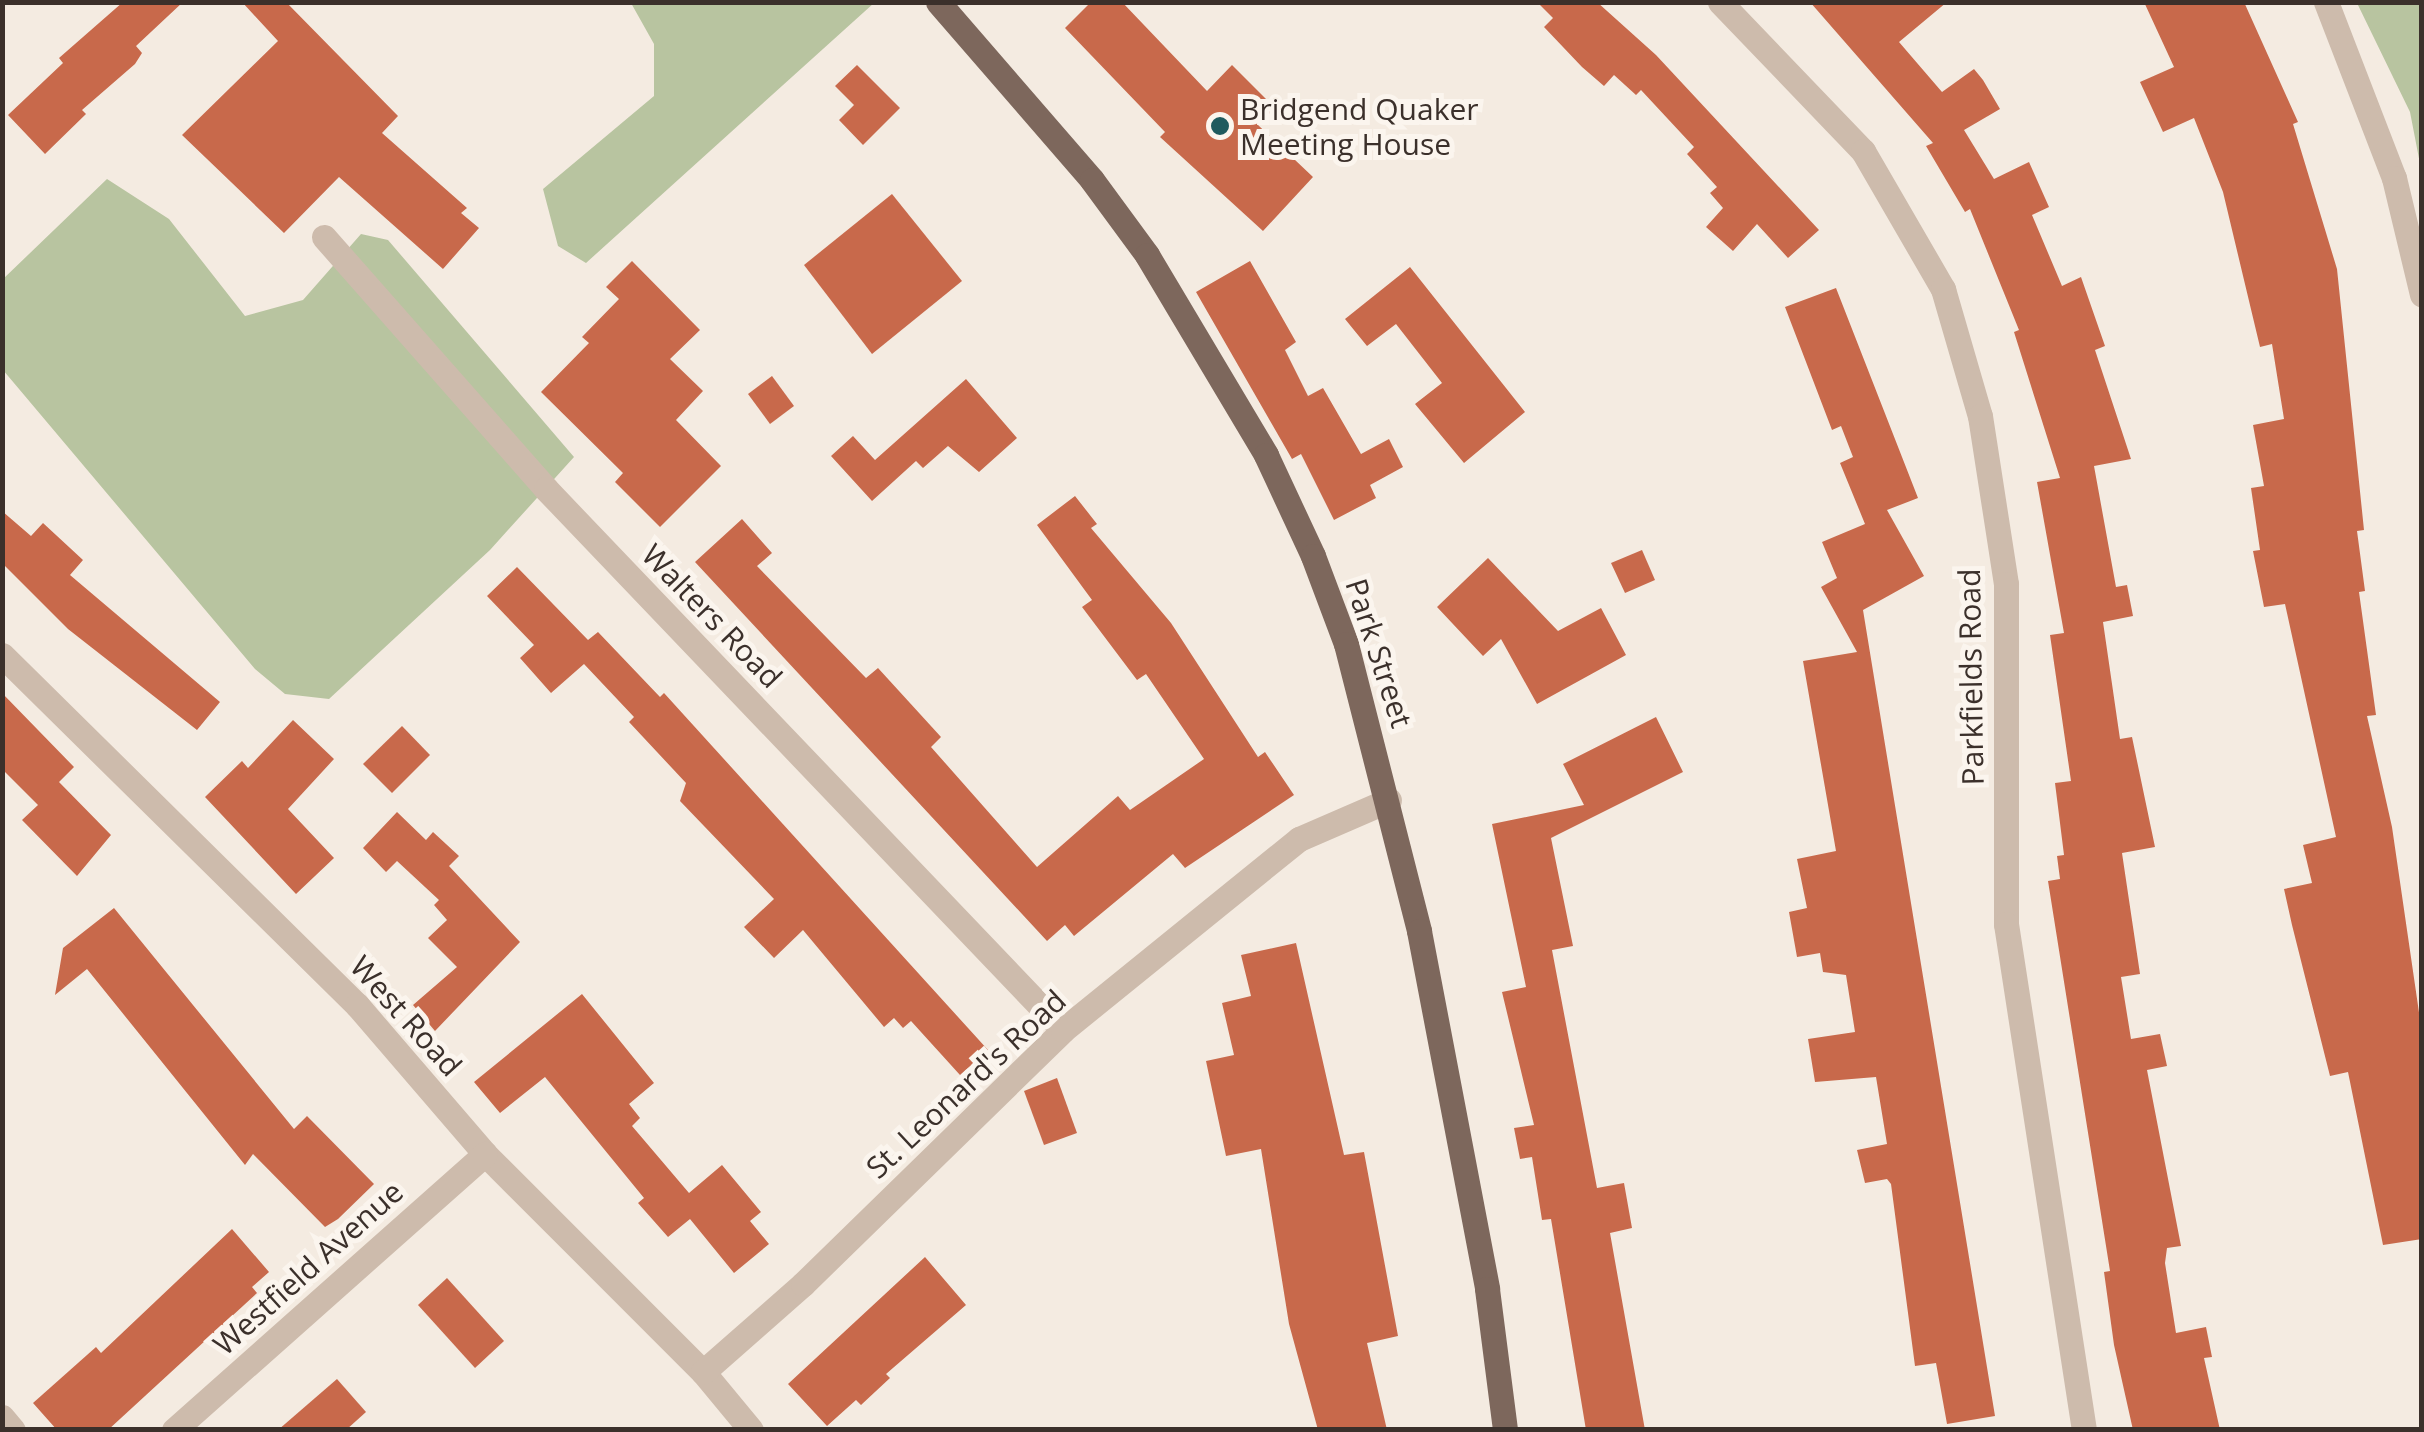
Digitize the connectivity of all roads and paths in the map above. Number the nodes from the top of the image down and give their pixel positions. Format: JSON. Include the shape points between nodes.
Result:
{"nodes":[{"id":1,"x":938,"y":2,"type":"edge"},
{"id":2,"x":1720,"y":2,"type":"edge"},
{"id":3,"x":2326,"y":2,"type":"edge"},
{"id":4,"x":324,"y":237,"type":"dead end"},
{"id":5,"x":2422,"y":295,"type":"edge"},
{"id":6,"x":2,"y":655,"type":"edge"},
{"id":7,"x":1389,"y":800,"type":"junction"},
{"id":8,"x":1063,"y":1030,"type":"junction"},
{"id":9,"x":485,"y":1154,"type":"junction"},
{"id":10,"x":703,"y":1372,"type":"junction"},
{"id":11,"x":2,"y":1417,"type":"edge"},
{"id":12,"x":13,"y":1430,"type":"edge"},
{"id":13,"x":174,"y":1430,"type":"edge"},
{"id":14,"x":751,"y":1430,"type":"edge"},
{"id":15,"x":1506,"y":1430,"type":"edge"},
{"id":16,"x":2084,"y":1430,"type":"edge"}],
"edges":[{"from":1,"to":7,"type":"main road","name":"Park Street","via":[[1092,180],[1147,255],[1266,455],[1346,644]]},
{"from":2,"to":16,"type":"street","name":"Parkfields Road","via":[[1863,151],[1943,290],[1980,416],[2006,584],[2006,924]]},
{"from":3,"to":5,"type":"street","via":[[2394,178]]},
{"from":4,"to":8,"type":"street","name":"Walters Road","via":[[546,489]]},
{"from":6,"to":9,"type":"street","name":"West Road","via":[[357,1005]]},
{"from":7,"to":8,"type":"street","name":"St. Leonard's Road","via":[[1299,840]]},
{"from":7,"to":15,"type":"main road","name":"Park Street","via":[[1488,1289]]},
{"from":8,"to":10,"type":"street","name":"St. Leonard's Road","via":[[803,1284]]},
{"from":9,"to":10,"type":"street","name":"West Road"},
{"from":9,"to":13,"type":"street","name":"Westfield Avenue"},
{"from":10,"to":14,"type":"street","name":"West Road"},
{"from":11,"to":12,"type":"street"}]}
